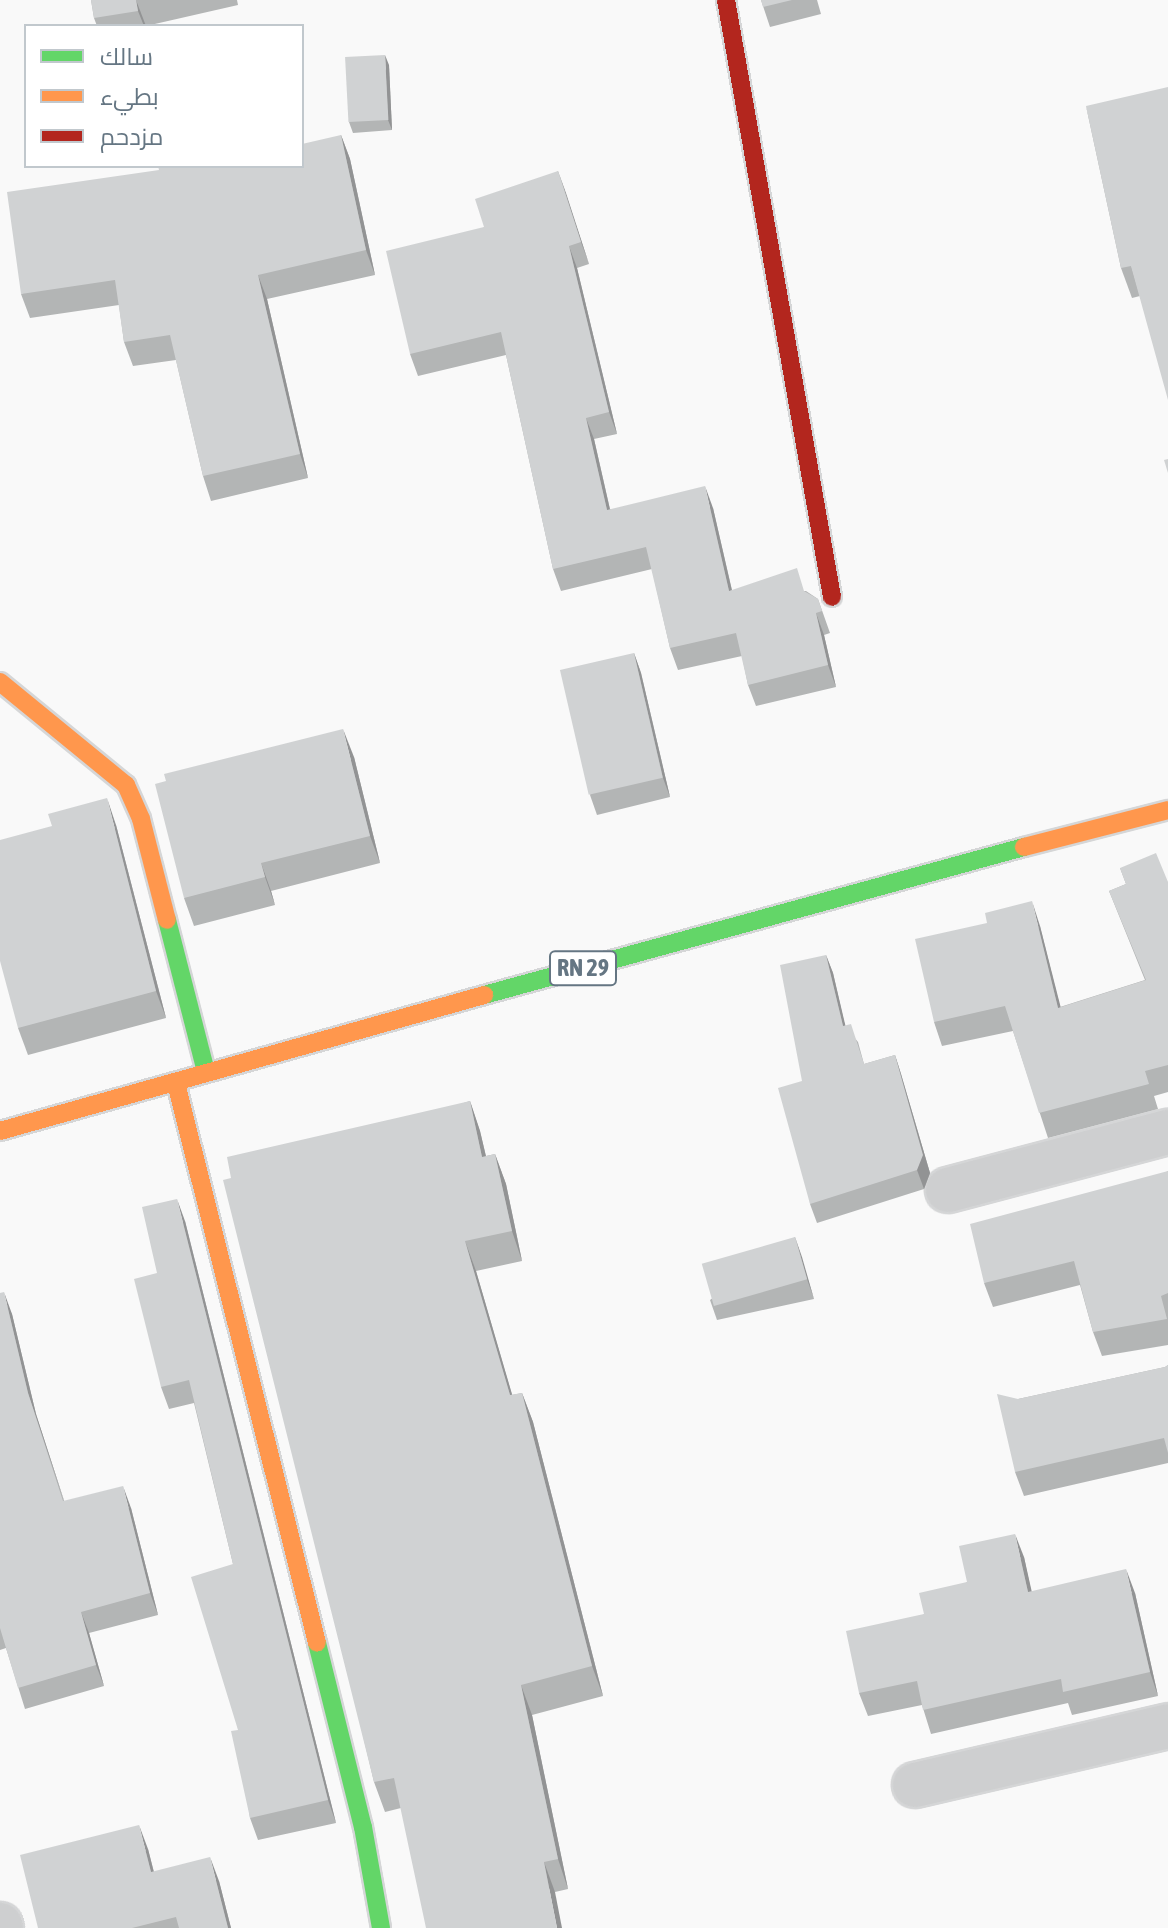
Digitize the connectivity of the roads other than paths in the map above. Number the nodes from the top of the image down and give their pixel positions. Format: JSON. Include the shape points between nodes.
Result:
{"nodes":[{"id":1,"x":726,"y":0,"type":"edge"},
{"id":2,"x":832,"y":597,"type":"dead end"},
{"id":3,"x":0,"y":682,"type":"edge"},
{"id":4,"x":1168,"y":810,"type":"edge"},
{"id":5,"x":206,"y":1072,"type":"junction"},
{"id":6,"x":176,"y":1083,"type":"junction"},
{"id":7,"x":0,"y":1131,"type":"edge"},
{"id":8,"x":1168,"y":1132,"type":"edge"},
{"id":9,"x":948,"y":1190,"type":"dead end"},
{"id":10,"x":1168,"y":1726,"type":"edge"},
{"id":11,"x":915,"y":1785,"type":"dead end"},
{"id":12,"x":381,"y":1928,"type":"edge"}],
"edges":[{"from":1,"to":2,"type":"street"},
{"from":3,"to":5,"type":"street","via":[[126,785],[141,819]]},
{"from":4,"to":5,"type":"street","number":"RN 29"},
{"from":5,"to":6,"type":"street","number":"RN 29"},
{"from":6,"to":7,"type":"street","number":"RN 29"},
{"from":6,"to":12,"type":"street","via":[[363,1827]]},
{"from":8,"to":9,"type":"street"},
{"from":10,"to":11,"type":"street"}]}
